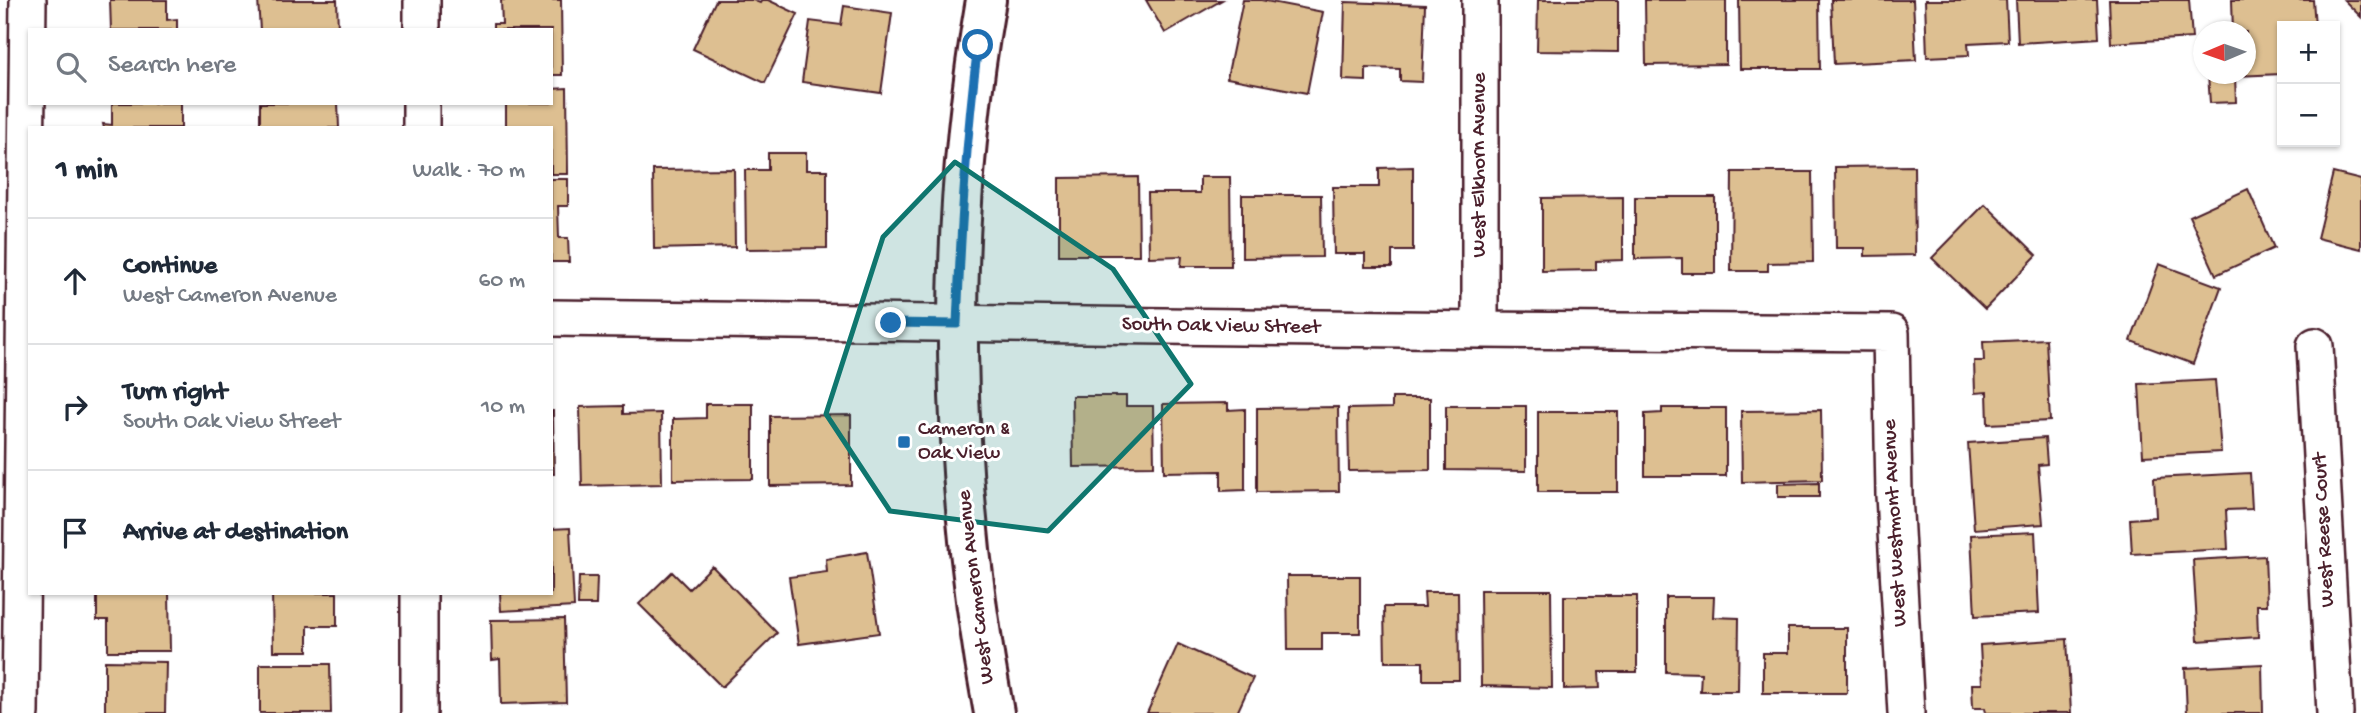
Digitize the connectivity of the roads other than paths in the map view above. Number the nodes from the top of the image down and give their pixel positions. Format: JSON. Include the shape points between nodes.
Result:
{"nodes":[{"id":1,"x":28,"y":0,"type":"edge"},
{"id":2,"x":422,"y":0,"type":"edge"},
{"id":3,"x":986,"y":0,"type":"edge"},
{"id":4,"x":1480,"y":0,"type":"edge"},
{"id":5,"x":422,"y":28,"type":"edge"},
{"id":6,"x":421,"y":105,"type":"edge"},
{"id":7,"x":421,"y":126,"type":"edge"},
{"id":8,"x":18,"y":311,"type":"edge"},
{"id":9,"x":553,"y":318,"type":"edge"},
{"id":10,"x":957,"y":324,"type":"junction"},
{"id":11,"x":1480,"y":330,"type":"junction"},
{"id":12,"x":1891,"y":333,"type":"joint"},
{"id":13,"x":2315,"y":346,"type":"dead end"},
{"id":14,"x":419,"y":595,"type":"edge"},
{"id":15,"x":20,"y":713,"type":"edge"},
{"id":16,"x":419,"y":713,"type":"edge"},
{"id":17,"x":994,"y":713,"type":"edge"},
{"id":18,"x":1906,"y":713,"type":"edge"},
{"id":19,"x":2335,"y":713,"type":"edge"}],
"edges":[{"from":1,"to":8,"type":"street"},
{"from":2,"to":5,"type":"street"},
{"from":3,"to":10,"type":"street","name":"West Cameron Avenue","via":[[968,120]]},
{"from":4,"to":11,"type":"street","name":"West Elkhorn Avenue"},
{"from":6,"to":7,"type":"street"},
{"from":8,"to":15,"type":"street"},
{"from":9,"to":10,"type":"street","name":"South Oak View Street"},
{"from":10,"to":11,"type":"street","name":"South Oak View Street"},
{"from":10,"to":17,"type":"street","name":"West Cameron Avenue","via":[[966,497]]},
{"from":11,"to":12,"type":"street","name":"South Oak View Street"},
{"from":12,"to":18,"type":"street","name":"West Westmont Avenue"},
{"from":13,"to":19,"type":"street","name":"West Reese Court"},
{"from":14,"to":16,"type":"street"}]}
